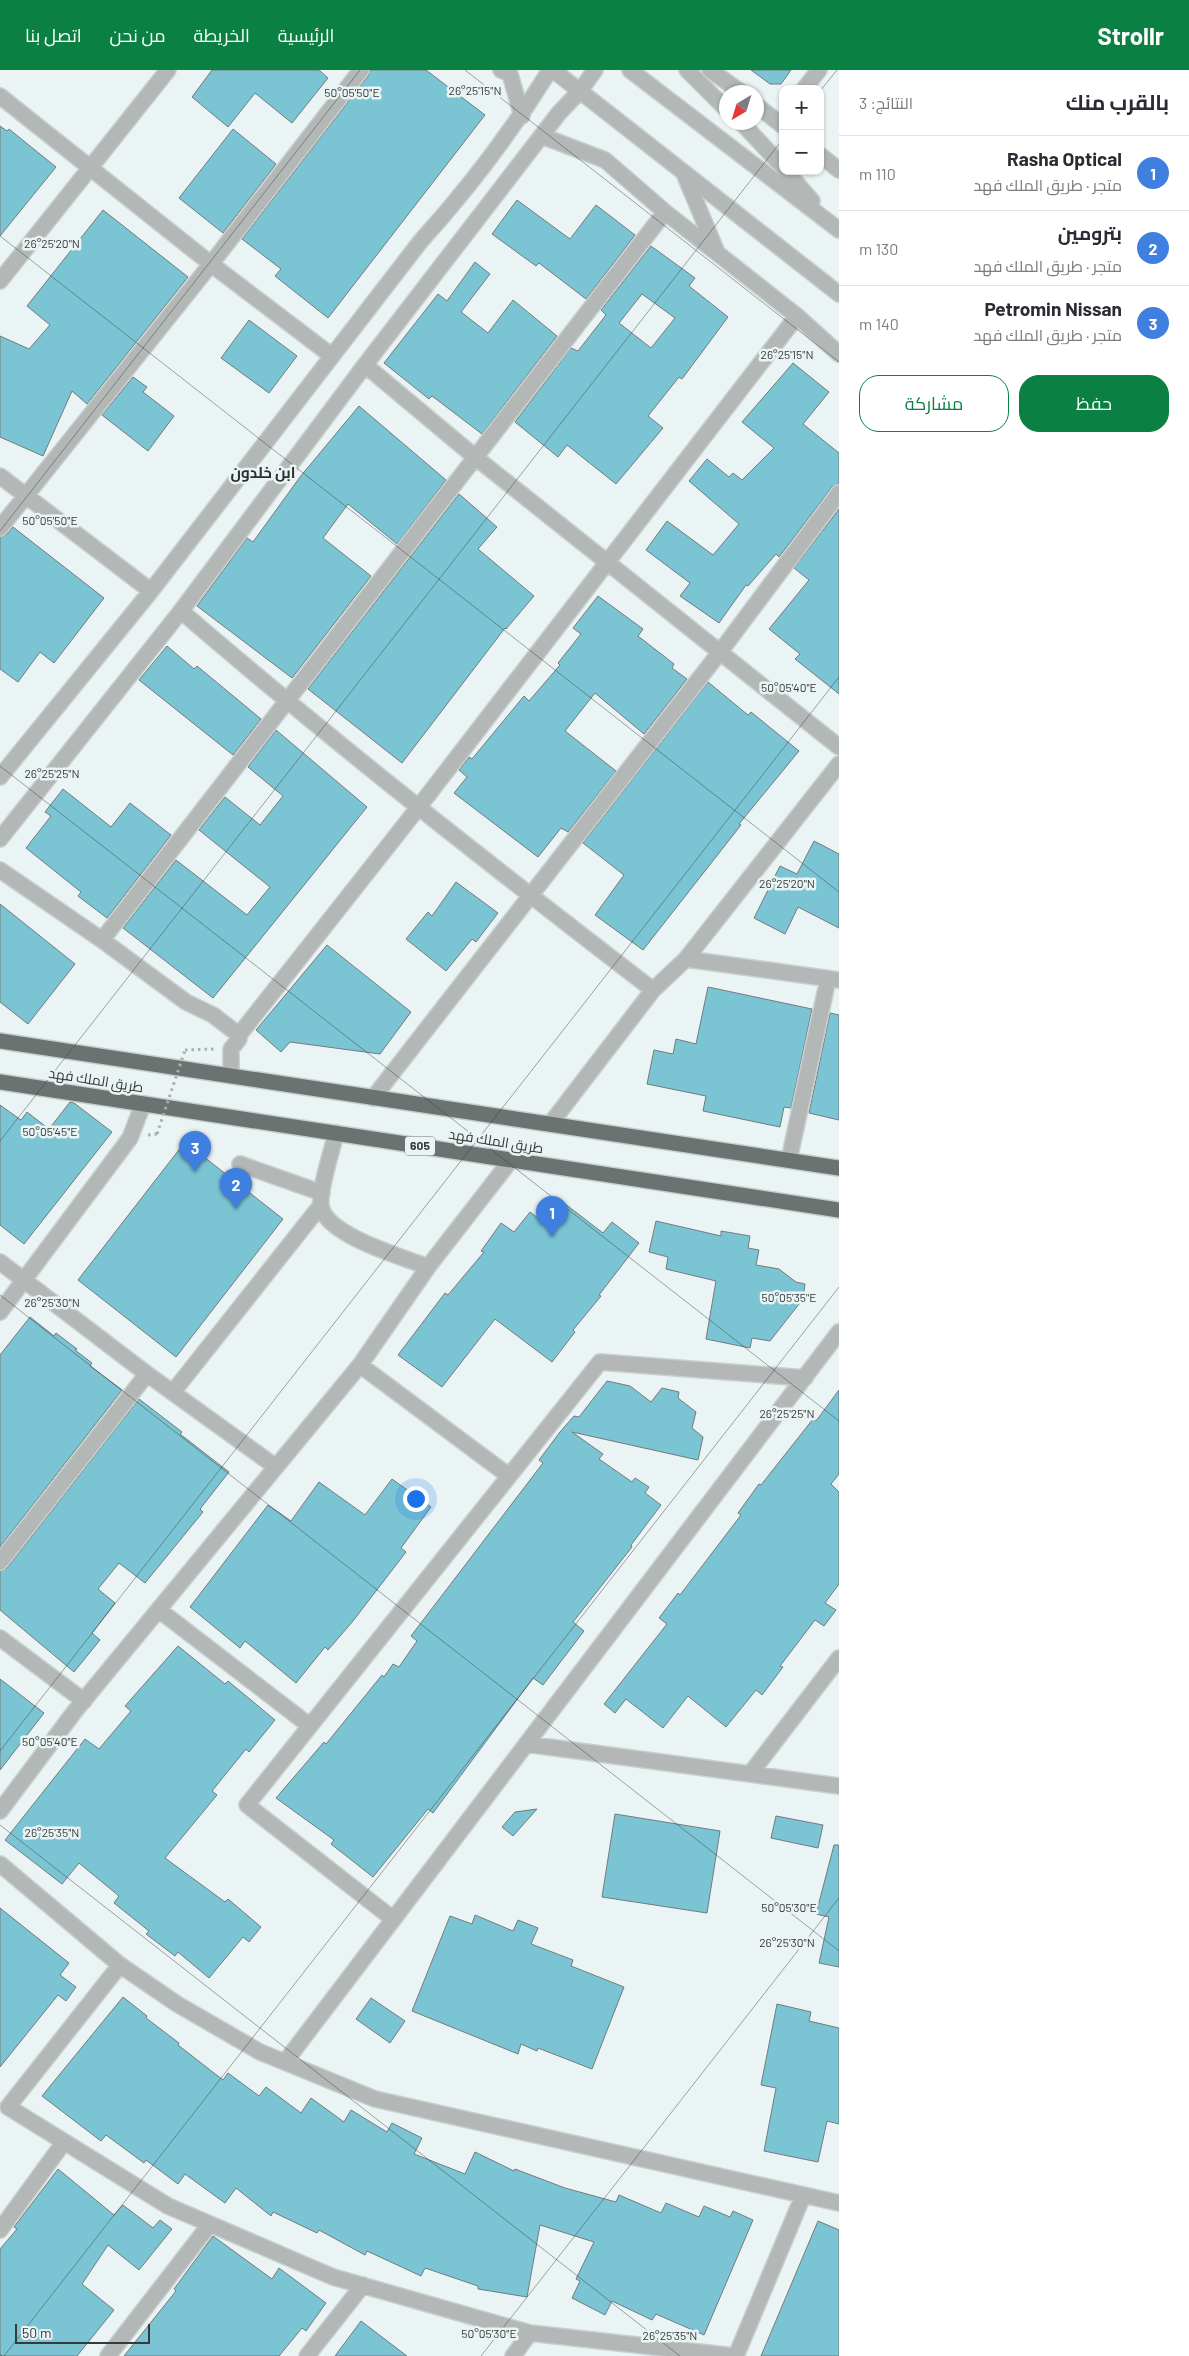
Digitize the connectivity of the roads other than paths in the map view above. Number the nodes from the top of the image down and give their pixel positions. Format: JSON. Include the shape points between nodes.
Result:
{"nodes":[{"id":1,"x":168,"y":70,"type":"edge"},
{"id":2,"x":361,"y":70,"type":"edge"},
{"id":3,"x":552,"y":70,"type":"edge"},
{"id":4,"x":596,"y":70,"type":"edge"},
{"id":5,"x":630,"y":70,"type":"edge"},
{"id":6,"x":687,"y":70,"type":"edge"},
{"id":7,"x":710,"y":70,"type":"edge"},
{"id":8,"x":819,"y":70,"type":"edge"},
{"id":9,"x":505,"y":71,"type":"edge"},
{"id":10,"x":730,"y":85,"type":"edge"},
{"id":11,"x":807,"y":85,"type":"edge"},
{"id":12,"x":580,"y":92,"type":"junction"},
{"id":13,"x":0,"y":96,"type":"edge"},
{"id":14,"x":719,"y":102,"type":"edge"},
{"id":15,"x":764,"y":110,"type":"edge"},
{"id":16,"x":522,"y":116,"type":"junction"},
{"id":17,"x":779,"y":120,"type":"edge"},
{"id":18,"x":748,"y":130,"type":"edge"},
{"id":19,"x":542,"y":136,"type":"junction"},
{"id":20,"x":824,"y":158,"type":"edge"},
{"id":21,"x":779,"y":163,"type":"edge"},
{"id":22,"x":90,"y":166,"type":"junction"},
{"id":23,"x":839,"y":170,"type":"edge"},
{"id":24,"x":685,"y":175,"type":"junction"},
{"id":25,"x":790,"y":175,"type":"edge"},
{"id":26,"x":666,"y":212,"type":"junction"},
{"id":27,"x":837,"y":228,"type":"edge"},
{"id":28,"x":716,"y":250,"type":"junction"},
{"id":29,"x":211,"y":264,"type":"junction"},
{"id":30,"x":0,"y":281,"type":"edge"},
{"id":31,"x":839,"y":294,"type":"edge"},
{"id":32,"x":798,"y":316,"type":"junction"},
{"id":33,"x":839,"y":354,"type":"edge"},
{"id":34,"x":332,"y":356,"type":"junction"},
{"id":35,"x":365,"y":365,"type":"junction"},
{"id":36,"x":475,"y":457,"type":"junction"},
{"id":37,"x":0,"y":476,"type":"edge"},
{"id":38,"x":839,"y":494,"type":"edge"},
{"id":39,"x":26,"y":497,"type":"junction"},
{"id":40,"x":0,"y":528,"type":"edge"},
{"id":41,"x":608,"y":562,"type":"junction"},
{"id":42,"x":151,"y":591,"type":"junction"},
{"id":43,"x":181,"y":611,"type":"junction"},
{"id":44,"x":720,"y":652,"type":"junction"},
{"id":45,"x":287,"y":702,"type":"junction"},
{"id":46,"x":839,"y":747,"type":"edge"},
{"id":47,"x":839,"y":764,"type":"edge"},
{"id":48,"x":0,"y":776,"type":"edge"},
{"id":49,"x":418,"y":808,"type":"junction"},
{"id":50,"x":0,"y":839,"type":"edge"},
{"id":51,"x":0,"y":870,"type":"edge"},
{"id":52,"x":530,"y":895,"type":"junction"},
{"id":53,"x":102,"y":940,"type":"junction"},
{"id":54,"x":686,"y":959,"type":"junction"},
{"id":55,"x":834,"y":980,"type":"edge"},
{"id":56,"x":653,"y":990,"type":"junction"},
{"id":57,"x":239,"y":1034,"type":"junction"},
{"id":58,"x":0,"y":1042,"type":"edge"},
{"id":59,"x":231,"y":1076,"type":"junction"},
{"id":60,"x":0,"y":1082,"type":"edge"},
{"id":61,"x":373,"y":1098,"type":"junction"},
{"id":62,"x":143,"y":1104,"type":"junction"},
{"id":63,"x":551,"y":1123,"type":"junction"},
{"id":64,"x":336,"y":1133,"type":"junction"},
{"id":65,"x":511,"y":1160,"type":"junction"},
{"id":66,"x":788,"y":1160,"type":"junction"},
{"id":67,"x":240,"y":1164,"type":"dead end"},
{"id":68,"x":839,"y":1168,"type":"edge"},
{"id":69,"x":321,"y":1199,"type":"junction"},
{"id":70,"x":839,"y":1210,"type":"edge"},
{"id":71,"x":0,"y":1262,"type":"edge"},
{"id":72,"x":428,"y":1267,"type":"junction"},
{"id":73,"x":24,"y":1281,"type":"junction"},
{"id":74,"x":0,"y":1312,"type":"edge"},
{"id":75,"x":839,"y":1332,"type":"edge"},
{"id":76,"x":360,"y":1364,"type":"junction"},
{"id":77,"x":147,"y":1374,"type":"junction"},
{"id":78,"x":805,"y":1378,"type":"junction"},
{"id":79,"x":173,"y":1392,"type":"junction"},
{"id":80,"x":276,"y":1467,"type":"junction"},
{"id":81,"x":509,"y":1476,"type":"junction"},
{"id":82,"x":0,"y":1562,"type":"edge"},
{"id":83,"x":159,"y":1610,"type":"junction"},
{"id":84,"x":0,"y":1638,"type":"edge"},
{"id":85,"x":839,"y":1658,"type":"edge"},
{"id":86,"x":84,"y":1701,"type":"junction"},
{"id":87,"x":310,"y":1726,"type":"junction"},
{"id":88,"x":526,"y":1744,"type":"junction"},
{"id":89,"x":750,"y":1774,"type":"junction"},
{"id":90,"x":839,"y":1786,"type":"edge"},
{"id":91,"x":0,"y":1811,"type":"edge"},
{"id":92,"x":0,"y":1864,"type":"edge"},
{"id":93,"x":393,"y":1919,"type":"junction"},
{"id":94,"x":120,"y":1965,"type":"junction"},
{"id":95,"x":284,"y":2062,"type":"junction"},
{"id":96,"x":64,"y":2142,"type":"junction"},
{"id":97,"x":803,"y":2196,"type":"junction"},
{"id":98,"x":839,"y":2203,"type":"edge"},
{"id":99,"x":210,"y":2224,"type":"junction"},
{"id":100,"x":0,"y":2230,"type":"edge"},
{"id":101,"x":363,"y":2285,"type":"junction"},
{"id":102,"x":530,"y":2333,"type":"junction"},
{"id":103,"x":108,"y":2356,"type":"edge"},
{"id":104,"x":307,"y":2356,"type":"edge"},
{"id":105,"x":513,"y":2356,"type":"edge"},
{"id":106,"x":735,"y":2356,"type":"edge"}],
"edges":[{"from":1,"to":22,"type":"street"},
{"from":2,"to":29,"type":"street"},
{"from":3,"to":12,"type":"street"},
{"from":3,"to":16,"type":"street"},
{"from":4,"to":12,"type":"street"},
{"from":5,"to":27,"type":"street"},
{"from":6,"to":14,"type":"street"},
{"from":7,"to":10,"type":"street"},
{"from":8,"to":11,"type":"street"},
{"from":9,"to":16,"type":"street"},
{"from":12,"to":19,"type":"street"},
{"from":12,"to":24,"type":"street"},
{"from":13,"to":22,"type":"street"},
{"from":15,"to":17,"type":"street"},
{"from":16,"to":34,"type":"street"},
{"from":18,"to":21,"type":"street"},
{"from":19,"to":26,"type":"street","via":[[605,160]]},
{"from":19,"to":35,"type":"street"},
{"from":20,"to":23,"type":"street"},
{"from":22,"to":29,"type":"street"},
{"from":22,"to":30,"type":"street"},
{"from":24,"to":28,"type":"street"},
{"from":24,"to":31,"type":"street"},
{"from":25,"to":27,"type":"street"},
{"from":26,"to":28,"type":"street"},
{"from":26,"to":36,"type":"street"},
{"from":28,"to":32,"type":"street"},
{"from":29,"to":34,"type":"street"},
{"from":29,"to":39,"type":"street"},
{"from":32,"to":33,"type":"street"},
{"from":32,"to":41,"type":"street"},
{"from":34,"to":42,"type":"street"},
{"from":35,"to":36,"type":"street"},
{"from":35,"to":43,"type":"street"},
{"from":36,"to":41,"type":"street"},
{"from":36,"to":45,"type":"street"},
{"from":37,"to":39,"type":"street"},
{"from":38,"to":44,"type":"street"},
{"from":39,"to":40,"type":"street"},
{"from":39,"to":42,"type":"street"},
{"from":41,"to":44,"type":"street"},
{"from":41,"to":49,"type":"street"},
{"from":42,"to":48,"type":"street"},
{"from":43,"to":45,"type":"street"},
{"from":43,"to":50,"type":"street"},
{"from":44,"to":46,"type":"street"},
{"from":44,"to":52,"type":"street"},
{"from":45,"to":49,"type":"street"},
{"from":45,"to":53,"type":"street"},
{"from":47,"to":54,"type":"street"},
{"from":49,"to":52,"type":"street"},
{"from":49,"to":57,"type":"street"},
{"from":51,"to":53,"type":"street"},
{"from":52,"to":56,"type":"street"},
{"from":52,"to":61,"type":"street"},
{"from":53,"to":57,"type":"street","via":[[186,1002],[213,1015]]},
{"from":54,"to":55,"type":"street"},
{"from":54,"to":56,"type":"street"},
{"from":55,"to":66,"type":"street"},
{"from":56,"to":63,"type":"street"},
{"from":57,"to":59,"type":"street","via":[[240,1039],[231,1049]]},
{"from":58,"to":59,"type":"highway","name":"طريق الملك فهد"},
{"from":59,"to":61,"type":"highway","name":"طريق الملك فهد"},
{"from":60,"to":62,"type":"highway","name":"طريق الملك فهد","number":"605"},
{"from":61,"to":63,"type":"highway","name":"طريق الملك فهد"},
{"from":62,"to":64,"type":"highway","name":"طريق الملك فهد","number":"605"},
{"from":62,"to":73,"type":"street","via":[[130,1138]]},
{"from":63,"to":66,"type":"highway","name":"طريق الملك فهد"},
{"from":64,"to":65,"type":"highway","name":"طريق الملك فهد","number":"605"},
{"from":64,"to":69,"type":"street"},
{"from":65,"to":70,"type":"highway","name":"طريق الملك فهد","number":"605"},
{"from":65,"to":72,"type":"street"},
{"from":66,"to":68,"type":"highway","name":"طريق الملك فهد"},
{"from":67,"to":69,"type":"street"},
{"from":69,"to":72,"type":"street","via":[[323,1213],[344,1233]]},
{"from":69,"to":79,"type":"street"},
{"from":71,"to":73,"type":"street"},
{"from":72,"to":76,"type":"street"},
{"from":73,"to":74,"type":"street"},
{"from":73,"to":77,"type":"street"},
{"from":75,"to":78,"type":"street"},
{"from":76,"to":80,"type":"street"},
{"from":76,"to":81,"type":"street"},
{"from":77,"to":79,"type":"street"},
{"from":77,"to":82,"type":"street"},
{"from":78,"to":81,"type":"street","via":[[600,1362]]},
{"from":78,"to":88,"type":"street"},
{"from":79,"to":80,"type":"street"},
{"from":80,"to":83,"type":"street"},
{"from":81,"to":87,"type":"street"},
{"from":83,"to":86,"type":"street"},
{"from":83,"to":87,"type":"street"},
{"from":84,"to":86,"type":"street"},
{"from":85,"to":89,"type":"street"},
{"from":86,"to":91,"type":"street"},
{"from":87,"to":93,"type":"street","via":[[247,1805]]},
{"from":88,"to":89,"type":"street"},
{"from":88,"to":93,"type":"street"},
{"from":89,"to":90,"type":"street"},
{"from":92,"to":94,"type":"street"},
{"from":93,"to":95,"type":"street"},
{"from":94,"to":95,"type":"street","via":[[177,2004],[260,2052]]},
{"from":94,"to":96,"type":"street","via":[[8,2107]]},
{"from":95,"to":97,"type":"street","via":[[375,2100]]},
{"from":96,"to":99,"type":"street","via":[[168,2206]]},
{"from":96,"to":100,"type":"street"},
{"from":97,"to":98,"type":"street"},
{"from":97,"to":106,"type":"street"},
{"from":99,"to":101,"type":"street","via":[[333,2277]]},
{"from":99,"to":103,"type":"street"},
{"from":101,"to":102,"type":"street"},
{"from":101,"to":104,"type":"street"},
{"from":102,"to":105,"type":"street"},
{"from":102,"to":106,"type":"street"}]}
